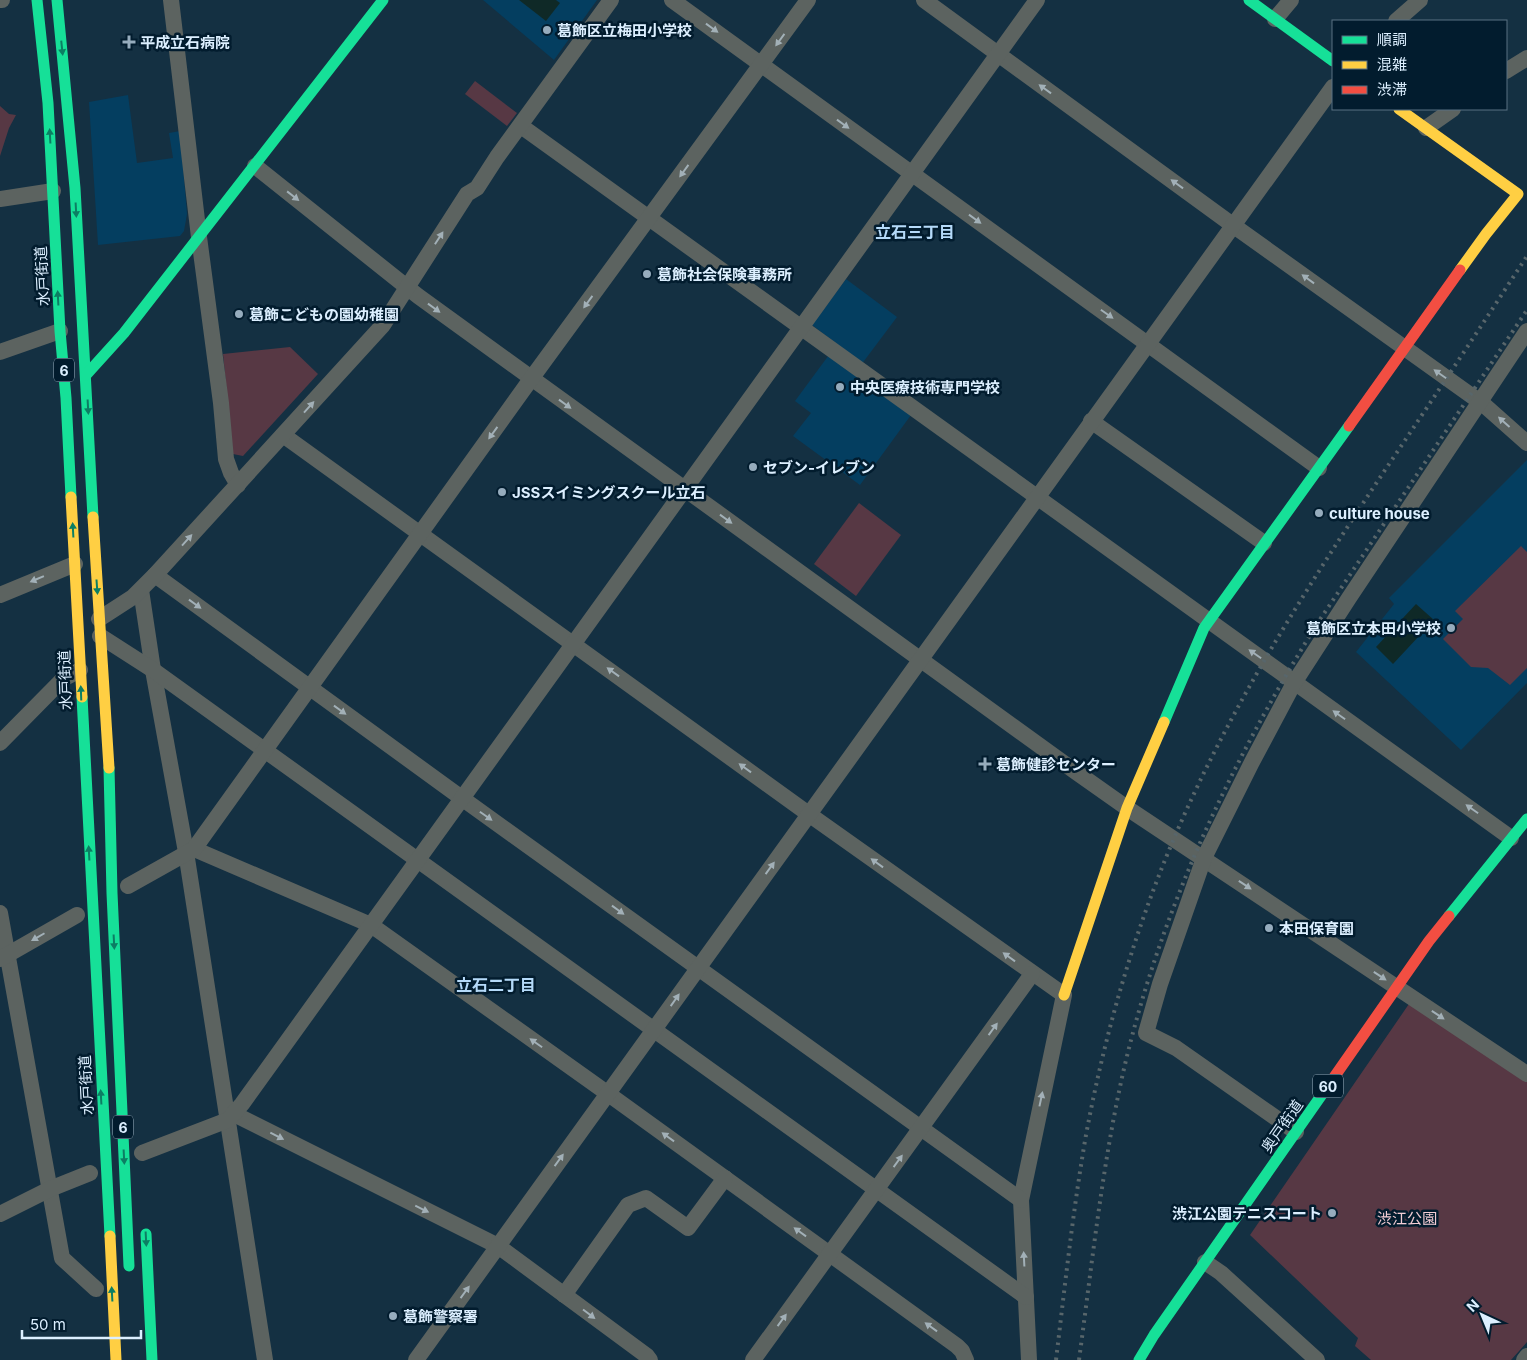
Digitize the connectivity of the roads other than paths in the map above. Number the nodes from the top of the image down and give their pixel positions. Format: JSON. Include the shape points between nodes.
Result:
{"nodes":[{"id":1,"x":37,"y":0,"type":"edge"},
{"id":2,"x":57,"y":0,"type":"edge"},
{"id":3,"x":171,"y":0,"type":"edge"},
{"id":4,"x":383,"y":0,"type":"edge"},
{"id":5,"x":611,"y":0,"type":"edge"},
{"id":6,"x":672,"y":0,"type":"edge"},
{"id":7,"x":924,"y":0,"type":"edge"},
{"id":8,"x":1037,"y":0,"type":"edge"},
{"id":9,"x":1249,"y":0,"type":"edge"},
{"id":10,"x":1291,"y":0,"type":"edge"},
{"id":11,"x":1420,"y":0,"type":"edge"},
{"id":12,"x":804,"y":1,"type":"edge"},
{"id":13,"x":1275,"y":19,"type":"junction"},
{"id":14,"x":1397,"y":20,"type":"edge"},
{"id":15,"x":998,"y":55,"type":"junction"},
{"id":16,"x":1527,"y":58,"type":"edge"},
{"id":17,"x":1332,"y":60,"type":"edge"},
{"id":18,"x":762,"y":65,"type":"junction"},
{"id":19,"x":1507,"y":70,"type":"edge"},
{"id":20,"x":1332,"y":88,"type":"edge"},
{"id":21,"x":1400,"y":110,"type":"edge"},
{"id":22,"x":1452,"y":110,"type":"edge"},
{"id":23,"x":521,"y":126,"type":"junction"},
{"id":24,"x":1426,"y":128,"type":"junction"},
{"id":25,"x":255,"y":166,"type":"junction"},
{"id":26,"x":912,"y":175,"type":"junction"},
{"id":27,"x":53,"y":191,"type":"junction"},
{"id":28,"x":1522,"y":197,"type":"edge"},
{"id":29,"x":0,"y":199,"type":"edge"},
{"id":30,"x":649,"y":218,"type":"junction"},
{"id":31,"x":1234,"y":226,"type":"junction"},
{"id":32,"x":199,"y":237,"type":"junction"},
{"id":33,"x":407,"y":288,"type":"junction"},
{"id":34,"x":802,"y":328,"type":"junction"},
{"id":35,"x":60,"y":331,"type":"junction"},
{"id":36,"x":1527,"y":331,"type":"edge"},
{"id":37,"x":1149,"y":344,"type":"junction"},
{"id":38,"x":1406,"y":349,"type":"junction"},
{"id":39,"x":84,"y":350,"type":"junction"},
{"id":40,"x":0,"y":352,"type":"edge"},
{"id":41,"x":62,"y":353,"type":"junction"},
{"id":42,"x":86,"y":375,"type":"junction"},
{"id":43,"x":531,"y":380,"type":"junction"},
{"id":44,"x":66,"y":398,"type":"junction"},
{"id":45,"x":1480,"y":402,"type":"junction"},
{"id":46,"x":1091,"y":421,"type":"junction"},
{"id":47,"x":284,"y":435,"type":"junction"},
{"id":48,"x":1527,"y":443,"type":"edge"},
{"id":49,"x":1319,"y":468,"type":"junction"},
{"id":50,"x":238,"y":485,"type":"junction"},
{"id":51,"x":685,"y":490,"type":"junction"},
{"id":52,"x":1037,"y":499,"type":"junction"},
{"id":53,"x":421,"y":533,"type":"junction"},
{"id":54,"x":1264,"y":543,"type":"junction"},
{"id":55,"x":75,"y":564,"type":"junction"},
{"id":56,"x":155,"y":575,"type":"junction"},
{"id":57,"x":141,"y":590,"type":"junction"},
{"id":58,"x":0,"y":595,"type":"edge"},
{"id":59,"x":99,"y":619,"type":"junction"},
{"id":60,"x":1208,"y":621,"type":"junction"},
{"id":61,"x":100,"y":636,"type":"junction"},
{"id":62,"x":574,"y":644,"type":"junction"},
{"id":63,"x":921,"y":659,"type":"junction"},
{"id":64,"x":80,"y":670,"type":"junction"},
{"id":65,"x":153,"y":670,"type":"junction"},
{"id":66,"x":1294,"y":683,"type":"junction"},
{"id":67,"x":310,"y":688,"type":"junction"},
{"id":68,"x":108,"y":737,"type":"junction"},
{"id":69,"x":83,"y":742,"type":"junction"},
{"id":70,"x":0,"y":743,"type":"edge"},
{"id":71,"x":265,"y":751,"type":"junction"},
{"id":72,"x":462,"y":799,"type":"junction"},
{"id":73,"x":1127,"y":808,"type":"junction"},
{"id":74,"x":76,"y":812,"type":"dead end"},
{"id":75,"x":810,"y":815,"type":"junction"},
{"id":76,"x":1527,"y":818,"type":"edge"},
{"id":77,"x":122,"y":819,"type":"dead end"},
{"id":78,"x":1511,"y":838,"type":"junction"},
{"id":79,"x":190,"y":851,"type":"junction"},
{"id":80,"x":1204,"y":858,"type":"junction"},
{"id":81,"x":418,"y":860,"type":"junction"},
{"id":82,"x":128,"y":886,"type":"dead end"},
{"id":83,"x":0,"y":913,"type":"edge"},
{"id":84,"x":77,"y":916,"type":"dead end"},
{"id":85,"x":371,"y":925,"type":"junction"},
{"id":86,"x":4,"y":957,"type":"edge"},
{"id":87,"x":698,"y":968,"type":"junction"},
{"id":88,"x":1032,"y":974,"type":"junction"},
{"id":89,"x":1397,"y":988,"type":"junction"},
{"id":90,"x":1064,"y":995,"type":"junction"},
{"id":91,"x":654,"y":1030,"type":"junction"},
{"id":92,"x":1527,"y":1074,"type":"edge"},
{"id":93,"x":608,"y":1093,"type":"junction"},
{"id":94,"x":231,"y":1117,"type":"junction"},
{"id":95,"x":922,"y":1129,"type":"junction"},
{"id":96,"x":1296,"y":1132,"type":"junction"},
{"id":97,"x":142,"y":1153,"type":"dead end"},
{"id":98,"x":90,"y":1173,"type":"dead end"},
{"id":99,"x":725,"y":1178,"type":"junction"},
{"id":100,"x":50,"y":1189,"type":"junction"},
{"id":101,"x":877,"y":1189,"type":"junction"},
{"id":102,"x":1021,"y":1200,"type":"junction"},
{"id":103,"x":0,"y":1214,"type":"edge"},
{"id":104,"x":146,"y":1222,"type":"dead end"},
{"id":105,"x":498,"y":1246,"type":"junction"},
{"id":106,"x":830,"y":1254,"type":"junction"},
{"id":107,"x":1205,"y":1262,"type":"junction"},
{"id":108,"x":95,"y":1270,"type":"dead end"},
{"id":109,"x":130,"y":1275,"type":"dead end"},
{"id":110,"x":96,"y":1293,"type":"joint"},
{"id":111,"x":564,"y":1295,"type":"junction"},
{"id":112,"x":1026,"y":1297,"type":"junction"},
{"id":113,"x":1527,"y":1356,"type":"edge"},
{"id":114,"x":116,"y":1360,"type":"edge"},
{"id":115,"x":152,"y":1360,"type":"edge"},
{"id":116,"x":265,"y":1360,"type":"edge"},
{"id":117,"x":416,"y":1360,"type":"edge"},
{"id":118,"x":650,"y":1360,"type":"edge"},
{"id":119,"x":753,"y":1360,"type":"edge"},
{"id":120,"x":966,"y":1360,"type":"edge"},
{"id":121,"x":1029,"y":1360,"type":"edge"},
{"id":122,"x":1139,"y":1360,"type":"edge"},
{"id":123,"x":1318,"y":1360,"type":"edge"},
{"id":124,"x":1524,"y":1360,"type":"edge"}],
"edges":[{"from":27,"to":1,"type":"main road","name":"水戸街道","number":"6","one_way":true},
{"from":2,"to":39,"type":"main road","number":"6","one_way":true,"via":[[75,188]]},
{"from":3,"to":32,"type":"street"},
{"from":4,"to":25,"type":"main road"},
{"from":5,"to":23,"type":"street"},
{"from":6,"to":18,"type":"street","one_way":true},
{"from":7,"to":15,"type":"street"},
{"from":8,"to":15,"type":"street"},
{"from":9,"to":13,"type":"main road"},
{"from":10,"to":13,"type":"street"},
{"from":11,"to":14,"type":"street"},
{"from":12,"to":18,"type":"street","one_way":true},
{"from":13,"to":17,"type":"main road"},
{"from":15,"to":26,"type":"street"},
{"from":31,"to":15,"type":"street","one_way":true},
{"from":16,"to":19,"type":"street"},
{"from":18,"to":26,"type":"street","one_way":true},
{"from":18,"to":30,"type":"street","one_way":true},
{"from":20,"to":31,"type":"street"},
{"from":21,"to":24,"type":"main road"},
{"from":22,"to":24,"type":"street"},
{"from":23,"to":30,"type":"street"},
{"from":33,"to":23,"type":"street","one_way":true,"via":[[467,194],[477,188]]},
{"from":24,"to":28,"type":"main road"},
{"from":25,"to":32,"type":"main road"},
{"from":25,"to":33,"type":"street","one_way":true},
{"from":26,"to":34,"type":"street"},
{"from":26,"to":37,"type":"street","one_way":true},
{"from":27,"to":29,"type":"street"},
{"from":35,"to":27,"type":"main road","name":"水戸街道","number":"6","one_way":true},
{"from":28,"to":38,"type":"main road","via":[[1486,234]]},
{"from":30,"to":34,"type":"street"},
{"from":30,"to":43,"type":"street","one_way":true},
{"from":31,"to":37,"type":"street"},
{"from":38,"to":31,"type":"street","one_way":true},
{"from":32,"to":42,"type":"main road","via":[[124,333]]},
{"from":32,"to":50,"type":"street","via":[[226,459]]},
{"from":33,"to":43,"type":"street","one_way":true},
{"from":47,"to":33,"type":"street","one_way":true,"via":[[383,325]]},
{"from":34,"to":51,"type":"street"},
{"from":34,"to":52,"type":"street"},
{"from":35,"to":39,"type":"main road"},
{"from":35,"to":40,"type":"street"},
{"from":35,"to":41,"type":"main road","name":"水戸街道","number":"6"},
{"from":36,"to":45,"type":"street"},
{"from":37,"to":46,"type":"street"},
{"from":37,"to":49,"type":"street"},
{"from":45,"to":38,"type":"street","one_way":true},
{"from":38,"to":49,"type":"main road"},
{"from":39,"to":42,"type":"main road","number":"6"},
{"from":41,"to":42,"type":"main road"},
{"from":41,"to":44,"type":"main road","name":"水戸街道","number":"6"},
{"from":42,"to":44,"type":"main road"},
{"from":42,"to":59,"type":"main road","number":"6","one_way":true},
{"from":43,"to":51,"type":"street","one_way":true},
{"from":43,"to":53,"type":"street","one_way":true},
{"from":55,"to":44,"type":"main road","name":"水戸街道","number":"6","one_way":true},
{"from":48,"to":45,"type":"street","one_way":true},
{"from":45,"to":66,"type":"street"},
{"from":46,"to":52,"type":"street"},
{"from":46,"to":54,"type":"street"},
{"from":47,"to":50,"type":"street"},
{"from":47,"to":53,"type":"street"},
{"from":49,"to":54,"type":"main road"},
{"from":56,"to":50,"type":"street","one_way":true},
{"from":51,"to":62,"type":"street"},
{"from":51,"to":63,"type":"street","one_way":true},
{"from":52,"to":60,"type":"street"},
{"from":52,"to":63,"type":"street"},
{"from":53,"to":62,"type":"street"},
{"from":53,"to":67,"type":"street"},
{"from":54,"to":60,"type":"main road"},
{"from":55,"to":58,"type":"street","one_way":true},
{"from":55,"to":64,"type":"main road","name":"水戸街道","number":"6"},
{"from":56,"to":57,"type":"street"},
{"from":56,"to":67,"type":"street","one_way":true},
{"from":57,"to":59,"type":"street"},
{"from":57,"to":65,"type":"street"},
{"from":59,"to":61,"type":"main road","number":"6"},
{"from":66,"to":60,"type":"street","one_way":true},
{"from":60,"to":73,"type":"main road"},
{"from":61,"to":65,"type":"street"},
{"from":61,"to":68,"type":"main road","number":"6"},
{"from":62,"to":72,"type":"street"},
{"from":75,"to":62,"type":"street","one_way":true},
{"from":63,"to":73,"type":"street"},
{"from":63,"to":75,"type":"street"},
{"from":69,"to":64,"type":"main road","name":"水戸街道","number":"6","one_way":true},
{"from":64,"to":70,"type":"street","via":[[63,679]]},
{"from":65,"to":71,"type":"street"},
{"from":65,"to":79,"type":"street"},
{"from":78,"to":66,"type":"street","one_way":true},
{"from":66,"to":80,"type":"street"},
{"from":67,"to":71,"type":"street"},
{"from":67,"to":72,"type":"street","one_way":true},
{"from":68,"to":77,"type":"main road"},
{"from":68,"to":109,"type":"main road","number":"6","one_way":true},
{"from":69,"to":74,"type":"main road"},
{"from":114,"to":69,"type":"main road","name":"水戸街道","number":"6","one_way":true},
{"from":71,"to":79,"type":"street"},
{"from":71,"to":81,"type":"street"},
{"from":72,"to":81,"type":"street"},
{"from":72,"to":87,"type":"street","one_way":true},
{"from":73,"to":80,"type":"street"},
{"from":73,"to":90,"type":"main road"},
{"from":87,"to":75,"type":"street","one_way":true},
{"from":88,"to":75,"type":"street","one_way":true},
{"from":76,"to":78,"type":"main road","name":"奥戸街道","number":"60"},
{"from":78,"to":89,"type":"main road","name":"奥戸街道","number":"60","via":[[1445,918]]},
{"from":79,"to":82,"type":"street"},
{"from":79,"to":85,"type":"street"},
{"from":79,"to":94,"type":"street"},
{"from":80,"to":89,"type":"street","one_way":true},
{"from":80,"to":96,"type":"street","via":[[1146,1033],[1176,1048]]},
{"from":81,"to":85,"type":"street"},
{"from":81,"to":91,"type":"street"},
{"from":83,"to":86,"type":"street"},
{"from":84,"to":86,"type":"street","one_way":true},
{"from":93,"to":85,"type":"street","one_way":true},
{"from":85,"to":94,"type":"street"},
{"from":86,"to":100,"type":"street"},
{"from":91,"to":87,"type":"street","one_way":true},
{"from":87,"to":95,"type":"street"},
{"from":88,"to":90,"type":"street"},
{"from":95,"to":88,"type":"street","one_way":true},
{"from":89,"to":92,"type":"street","one_way":true},
{"from":89,"to":96,"type":"main road","name":"奥戸街道","number":"60"},
{"from":102,"to":90,"type":"street","one_way":true},
{"from":91,"to":93,"type":"street"},
{"from":91,"to":101,"type":"street"},
{"from":99,"to":93,"type":"street","one_way":true},
{"from":105,"to":93,"type":"street","one_way":true},
{"from":94,"to":97,"type":"street"},
{"from":94,"to":105,"type":"street","one_way":true},
{"from":94,"to":116,"type":"street"},
{"from":101,"to":95,"type":"street","one_way":true},
{"from":95,"to":102,"type":"street"},
{"from":96,"to":107,"type":"main road","name":"奥戸街道","number":"60"},
{"from":98,"to":100,"type":"street"},
{"from":106,"to":99,"type":"street","one_way":true},
{"from":99,"to":111,"type":"street","via":[[688,1228],[646,1198],[628,1205]]},
{"from":100,"to":103,"type":"street"},
{"from":100,"to":110,"type":"street","via":[[62,1258]]},
{"from":101,"to":106,"type":"street"},
{"from":101,"to":112,"type":"street"},
{"from":112,"to":102,"type":"street","one_way":true},
{"from":104,"to":115,"type":"main road","one_way":true},
{"from":105,"to":111,"type":"street"},
{"from":117,"to":105,"type":"street","one_way":true},
{"from":119,"to":106,"type":"street","one_way":true},
{"from":120,"to":106,"type":"street","one_way":true,"via":[[957,1346]]},
{"from":107,"to":122,"type":"main road","name":"奥戸街道","number":"60"},
{"from":107,"to":123,"type":"street"},
{"from":108,"to":110,"type":"main road"},
{"from":111,"to":118,"type":"street","one_way":true},
{"from":112,"to":121,"type":"street"},
{"from":113,"to":124,"type":"street"}]}
